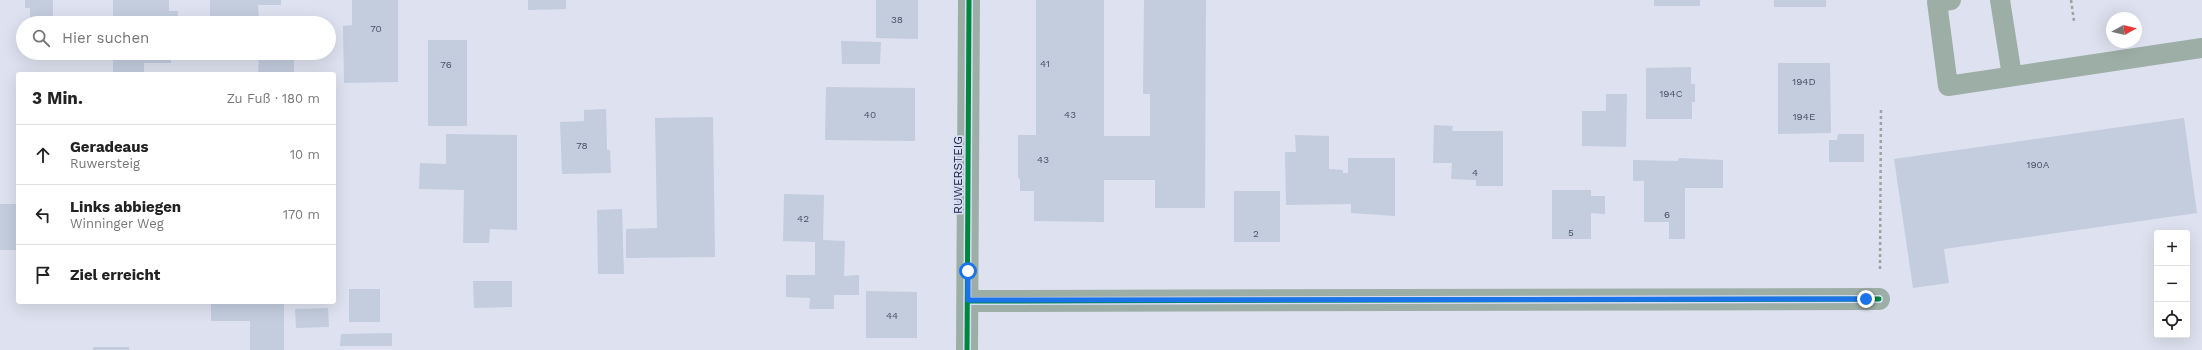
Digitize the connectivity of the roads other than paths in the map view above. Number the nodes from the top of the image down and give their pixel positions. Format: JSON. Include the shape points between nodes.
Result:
{"nodes":[{"id":1,"x":969,"y":0,"type":"edge"},
{"id":2,"x":1951,"y":0,"type":"edge"},
{"id":3,"x":2000,"y":0,"type":"edge"},
{"id":4,"x":2202,"y":48,"type":"edge"},
{"id":5,"x":2012,"y":76,"type":"junction"},
{"id":6,"x":1879,"y":299,"type":"road end"},
{"id":7,"x":968,"y":300,"type":"junction"},
{"id":8,"x":967,"y":350,"type":"edge"}],
"edges":[{"from":1,"to":7,"type":"street","name":"RUWERSTEIG"},
{"from":2,"to":5,"type":"lane","via":[[1937,2],[1948,86]]},
{"from":3,"to":5,"type":"lane"},
{"from":4,"to":5,"type":"lane"},
{"from":6,"to":7,"type":"street"},
{"from":7,"to":8,"type":"street","name":"RUWERSTEIG"}]}
